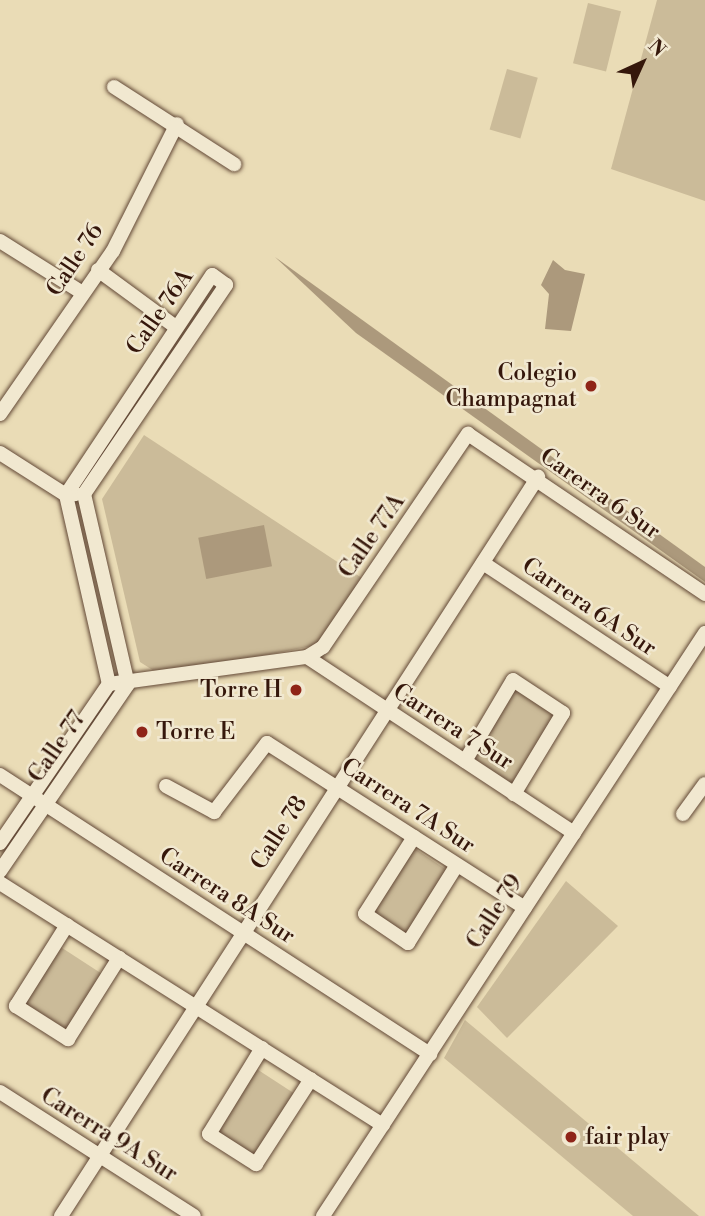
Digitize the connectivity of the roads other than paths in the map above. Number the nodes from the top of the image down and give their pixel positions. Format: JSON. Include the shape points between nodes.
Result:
{"nodes":[{"id":1,"x":114,"y":87,"type":"dead end"},
{"id":2,"x":177,"y":124,"type":"junction"},
{"id":3,"x":234,"y":164,"type":"dead end"},
{"id":4,"x":0,"y":242,"type":"edge"},
{"id":5,"x":99,"y":270,"type":"junction"},
{"id":6,"x":81,"y":292,"type":"junction"},
{"id":7,"x":176,"y":327,"type":"junction"},
{"id":8,"x":157,"y":354,"type":"junction"},
{"id":9,"x":172,"y":364,"type":"junction"},
{"id":10,"x":0,"y":414,"type":"edge"},
{"id":11,"x":468,"y":434,"type":"joint"},
{"id":12,"x":0,"y":453,"type":"edge"},
{"id":13,"x":538,"y":477,"type":"junction"},
{"id":14,"x":84,"y":494,"type":"junction"},
{"id":15,"x":66,"y":495,"type":"junction"},
{"id":16,"x":483,"y":564,"type":"junction"},
{"id":17,"x":705,"y":594,"type":"edge"},
{"id":18,"x":705,"y":632,"type":"edge"},
{"id":19,"x":307,"y":657,"type":"junction"},
{"id":20,"x":109,"y":684,"type":"junction"},
{"id":21,"x":128,"y":684,"type":"junction"},
{"id":22,"x":670,"y":687,"type":"junction"},
{"id":23,"x":386,"y":711,"type":"junction"},
{"id":24,"x":466,"y":761,"type":"junction"},
{"id":25,"x":0,"y":775,"type":"edge"},
{"id":26,"x":705,"y":784,"type":"edge"},
{"id":27,"x":166,"y":786,"type":"dead end"},
{"id":28,"x":336,"y":787,"type":"junction"},
{"id":29,"x":514,"y":794,"type":"junction"},
{"id":30,"x":31,"y":795,"type":"junction"},
{"id":31,"x":44,"y":804,"type":"junction"},
{"id":32,"x":684,"y":814,"type":"dead end"},
{"id":33,"x":575,"y":833,"type":"junction"},
{"id":34,"x":414,"y":837,"type":"junction"},
{"id":35,"x":0,"y":843,"type":"edge"},
{"id":36,"x":457,"y":865,"type":"junction"},
{"id":37,"x":0,"y":871,"type":"edge"},
{"id":38,"x":0,"y":883,"type":"edge"},
{"id":39,"x":525,"y":908,"type":"junction"},
{"id":40,"x":67,"y":925,"type":"junction"},
{"id":41,"x":242,"y":932,"type":"junction"},
{"id":42,"x":119,"y":958,"type":"junction"},
{"id":43,"x":194,"y":1005,"type":"junction"},
{"id":44,"x":262,"y":1048,"type":"junction"},
{"id":45,"x":430,"y":1054,"type":"junction"},
{"id":46,"x":311,"y":1079,"type":"junction"},
{"id":47,"x":0,"y":1092,"type":"edge"},
{"id":48,"x":383,"y":1125,"type":"junction"},
{"id":49,"x":99,"y":1155,"type":"junction"},
{"id":50,"x":61,"y":1216,"type":"edge"},
{"id":51,"x":194,"y":1216,"type":"edge"},
{"id":52,"x":323,"y":1216,"type":"edge"}],
"edges":[{"from":1,"to":2,"type":"street"},
{"from":2,"to":3,"type":"street"},
{"from":2,"to":5,"type":"street","name":"Calle 76"},
{"from":4,"to":6,"type":"street"},
{"from":5,"to":6,"type":"street","name":"Calle 76"},
{"from":5,"to":7,"type":"street"},
{"from":6,"to":10,"type":"street","name":"Calle 76"},
{"from":7,"to":8,"type":"street","name":"Calle 76A"},
{"from":7,"to":9,"type":"street","name":"Calle 76A","via":[[212,275],[226,285]]},
{"from":8,"to":9,"type":"street"},
{"from":8,"to":15,"type":"street","name":"Calle 76A"},
{"from":9,"to":14,"type":"street","name":"Calle 76A"},
{"from":11,"to":13,"type":"street","name":"Carerra 6 Sur"},
{"from":11,"to":19,"type":"street","name":"Calle 77A","via":[[323,647]]},
{"from":12,"to":15,"type":"street"},
{"from":13,"to":16,"type":"street","name":"Calle 78"},
{"from":13,"to":17,"type":"street","name":"Carerra 6 Sur"},
{"from":14,"to":15,"type":"street"},
{"from":14,"to":21,"type":"street"},
{"from":15,"to":20,"type":"street"},
{"from":16,"to":22,"type":"street","name":"Carrera 6A Sur"},
{"from":16,"to":23,"type":"street","name":"Calle 78"},
{"from":18,"to":22,"type":"street","name":"Calle 79"},
{"from":19,"to":21,"type":"street"},
{"from":19,"to":23,"type":"street","name":"Carrera 7 Sur"},
{"from":20,"to":21,"type":"street"},
{"from":20,"to":30,"type":"street","name":"Calle 77"},
{"from":21,"to":31,"type":"street","name":"Calle 77"},
{"from":22,"to":33,"type":"street","name":"Calle 79"},
{"from":23,"to":24,"type":"street","name":"Carrera 7 Sur"},
{"from":23,"to":28,"type":"street","name":"Calle 78"},
{"from":24,"to":29,"type":"street","name":"Carrera 7 Sur"},
{"from":24,"to":29,"type":"street","via":[[513,680],[563,713]]},
{"from":25,"to":30,"type":"street","name":"Carrera 8A Sur"},
{"from":26,"to":32,"type":"street"},
{"from":27,"to":28,"type":"street","name":"Carrera 7A Sur","via":[[214,812],[267,743]]},
{"from":28,"to":34,"type":"street","name":"Carrera 7A Sur"},
{"from":28,"to":41,"type":"street","name":"Calle 78"},
{"from":29,"to":33,"type":"street","name":"Carrera 7 Sur"},
{"from":30,"to":31,"type":"street","name":"Carrera 8A Sur"},
{"from":30,"to":35,"type":"street","name":"Calle 77"},
{"from":31,"to":37,"type":"street","name":"Calle 77"},
{"from":31,"to":41,"type":"street","name":"Carrera 8A Sur"},
{"from":33,"to":39,"type":"street","name":"Calle 79"},
{"from":34,"to":36,"type":"street","name":"Carrera 7A Sur"},
{"from":34,"to":36,"type":"street","via":[[365,914],[408,943]]},
{"from":36,"to":39,"type":"street","name":"Carrera 7A Sur"},
{"from":38,"to":40,"type":"street"},
{"from":39,"to":45,"type":"street","name":"Calle 79"},
{"from":40,"to":42,"type":"street"},
{"from":40,"to":42,"type":"street","via":[[16,1006],[68,1039]]},
{"from":41,"to":43,"type":"street","name":"Calle 78"},
{"from":41,"to":45,"type":"street","name":"Carrera 8A Sur"},
{"from":42,"to":43,"type":"street"},
{"from":43,"to":44,"type":"street"},
{"from":43,"to":49,"type":"street","name":"Calle 78"},
{"from":44,"to":46,"type":"street"},
{"from":44,"to":46,"type":"street","via":[[209,1134],[256,1164]]},
{"from":45,"to":48,"type":"street","name":"Calle 79"},
{"from":46,"to":48,"type":"street"},
{"from":47,"to":49,"type":"street","name":"Carerra 9A Sur"},
{"from":48,"to":52,"type":"street","name":"Calle 79"},
{"from":49,"to":50,"type":"street","name":"Calle 78"},
{"from":49,"to":51,"type":"street","name":"Carerra 9A Sur"}]}
